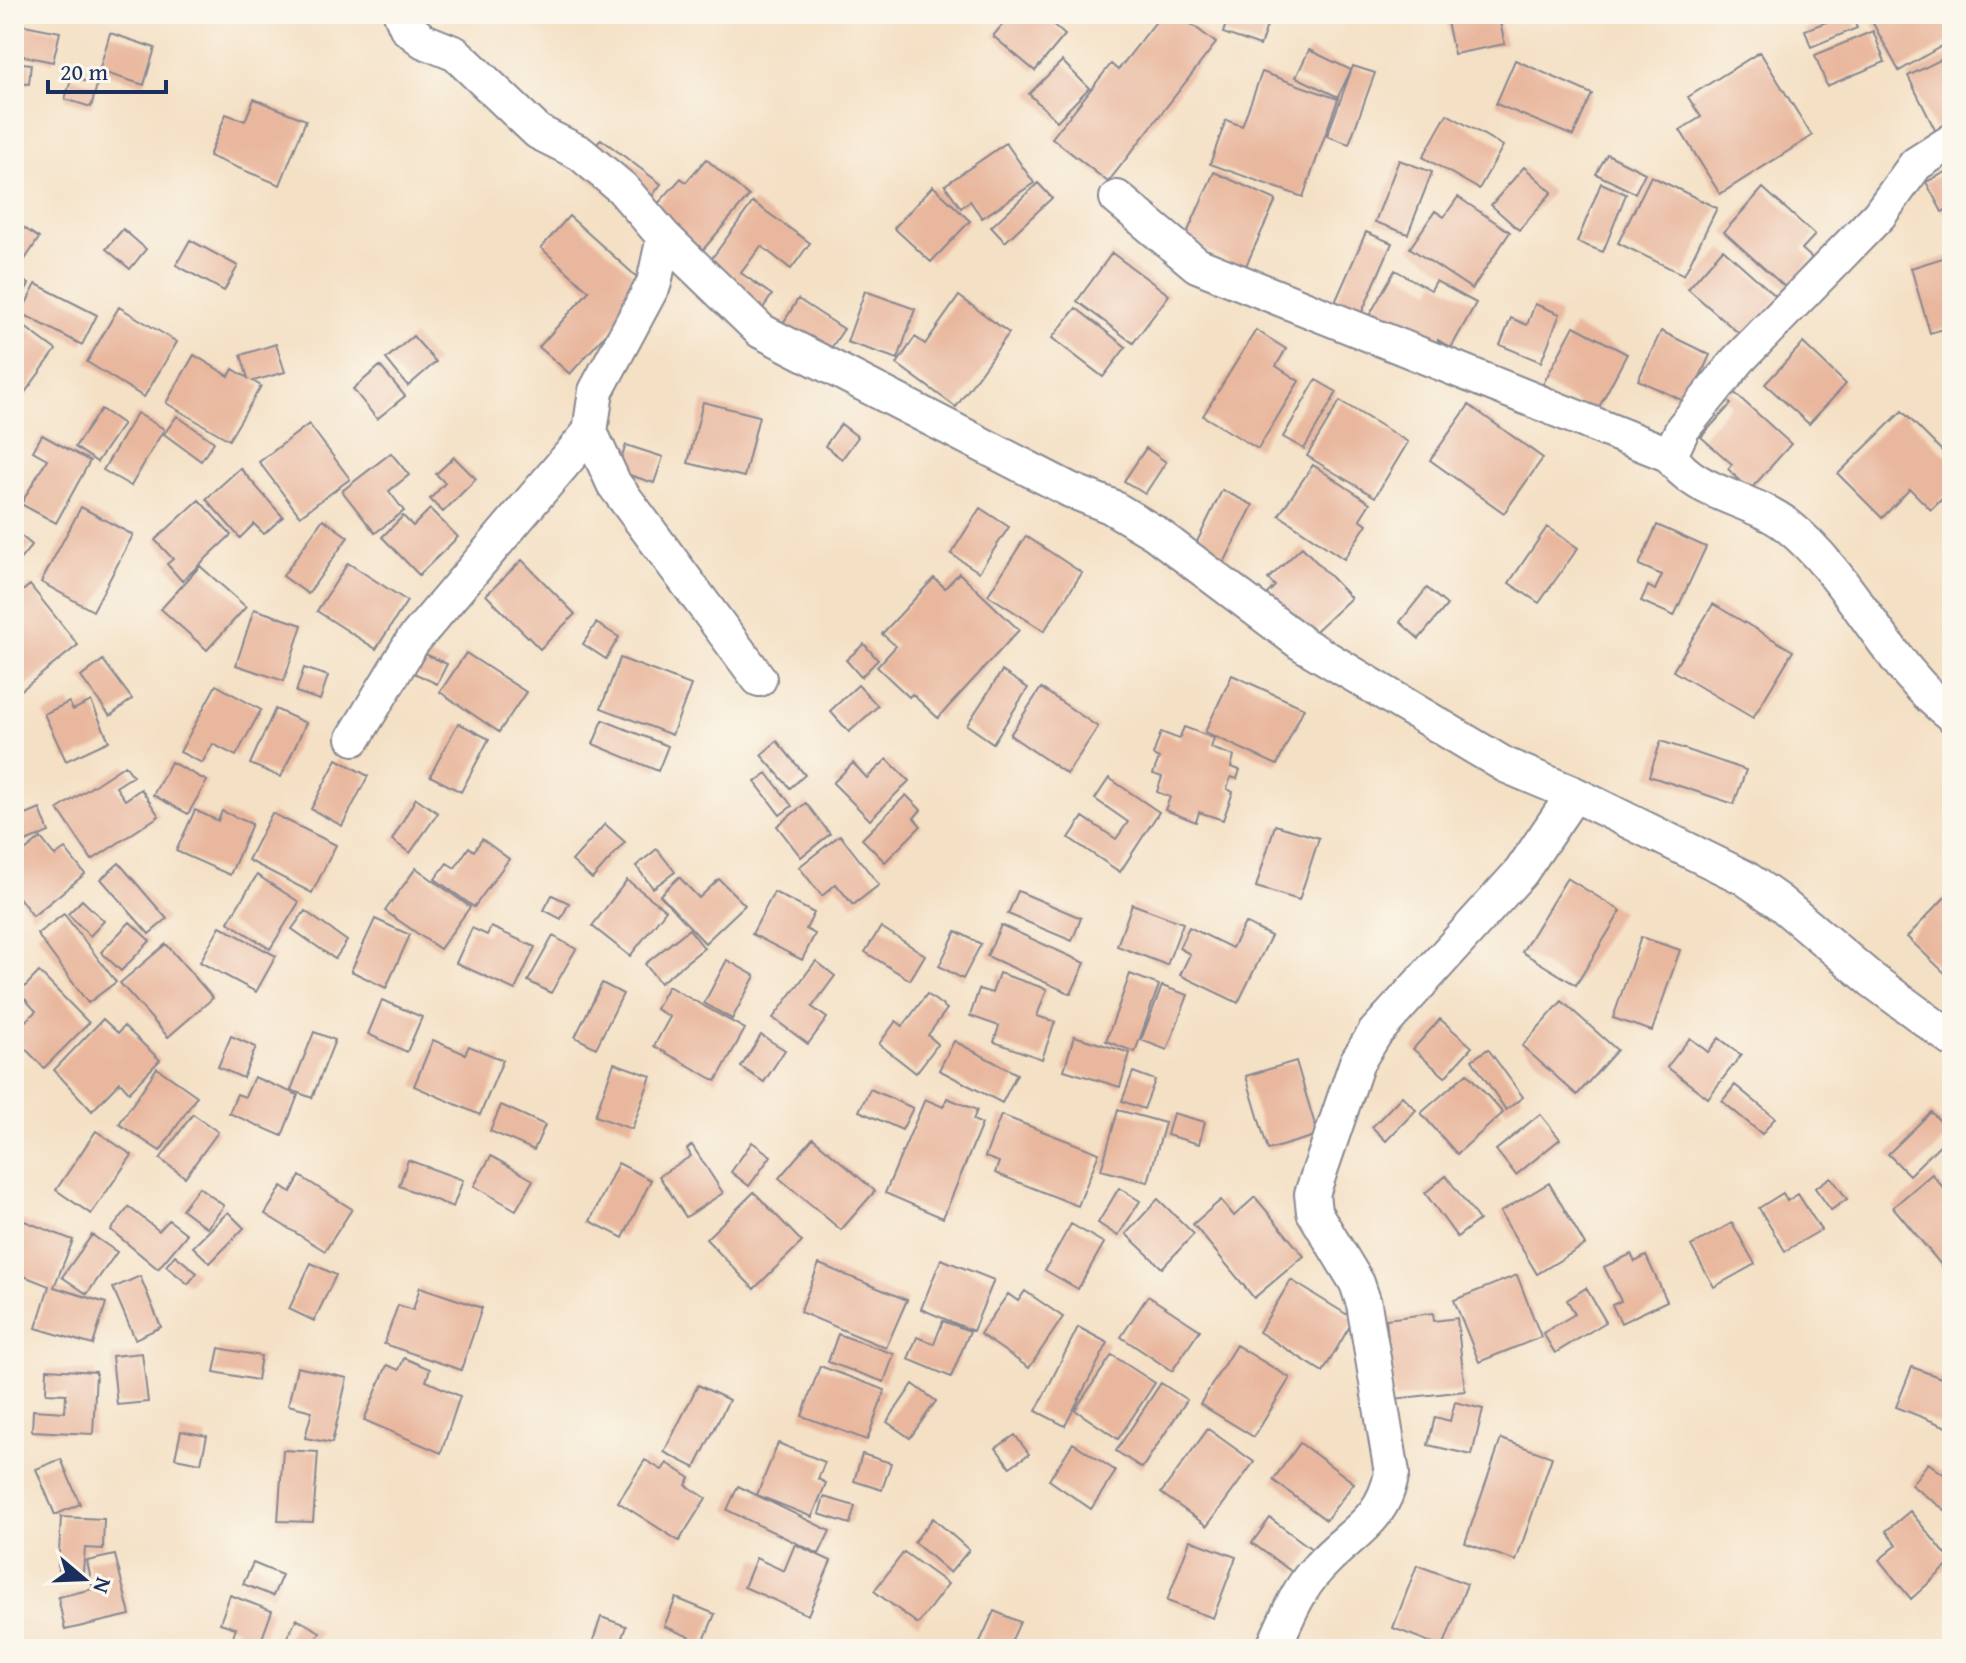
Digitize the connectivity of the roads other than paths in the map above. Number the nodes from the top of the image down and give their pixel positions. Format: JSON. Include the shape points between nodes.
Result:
{"nodes":[{"id":1,"x":401,"y":14,"type":"edge"},
{"id":2,"x":1952,"y":141,"type":"edge"},
{"id":3,"x":1117,"y":198,"type":"dead end"},
{"id":4,"x":664,"y":237,"type":"junction"},
{"id":5,"x":590,"y":432,"type":"junction"},
{"id":6,"x":1670,"y":455,"type":"junction"},
{"id":7,"x":759,"y":679,"type":"dead end"},
{"id":8,"x":1952,"y":715,"type":"edge"},
{"id":9,"x":354,"y":738,"type":"dead end"},
{"id":10,"x":1574,"y":794,"type":"junction"},
{"id":11,"x":1952,"y":1039,"type":"edge"},
{"id":12,"x":1273,"y":1649,"type":"edge"}],
"edges":[{"from":1,"to":4,"type":"street","via":[[407,28],[456,54],[538,132],[580,153],[622,188]]},
{"from":2,"to":6,"type":"street","via":[[1916,164],[1879,215],[1738,360],[1683,428]]},
{"from":3,"to":6,"type":"street","via":[[1197,265]]},
{"from":4,"to":5,"type":"street","via":[[654,283],[596,391]]},
{"from":4,"to":10,"type":"street","via":[[761,331],[1110,506],[1155,533],[1301,643],[1505,765]]},
{"from":5,"to":7,"type":"street","via":[[614,484]]},
{"from":5,"to":9,"type":"street","via":[[412,642]]},
{"from":6,"to":8,"type":"street","via":[[1679,472],[1789,527],[1825,562],[1900,659]]},
{"from":10,"to":11,"type":"street","via":[[1745,878]]},
{"from":10,"to":12,"type":"street","via":[[1521,872],[1375,1033],[1357,1062],[1340,1109],[1312,1194],[1314,1212],[1357,1283],[1392,1473],[1387,1498],[1311,1577]]}]}
